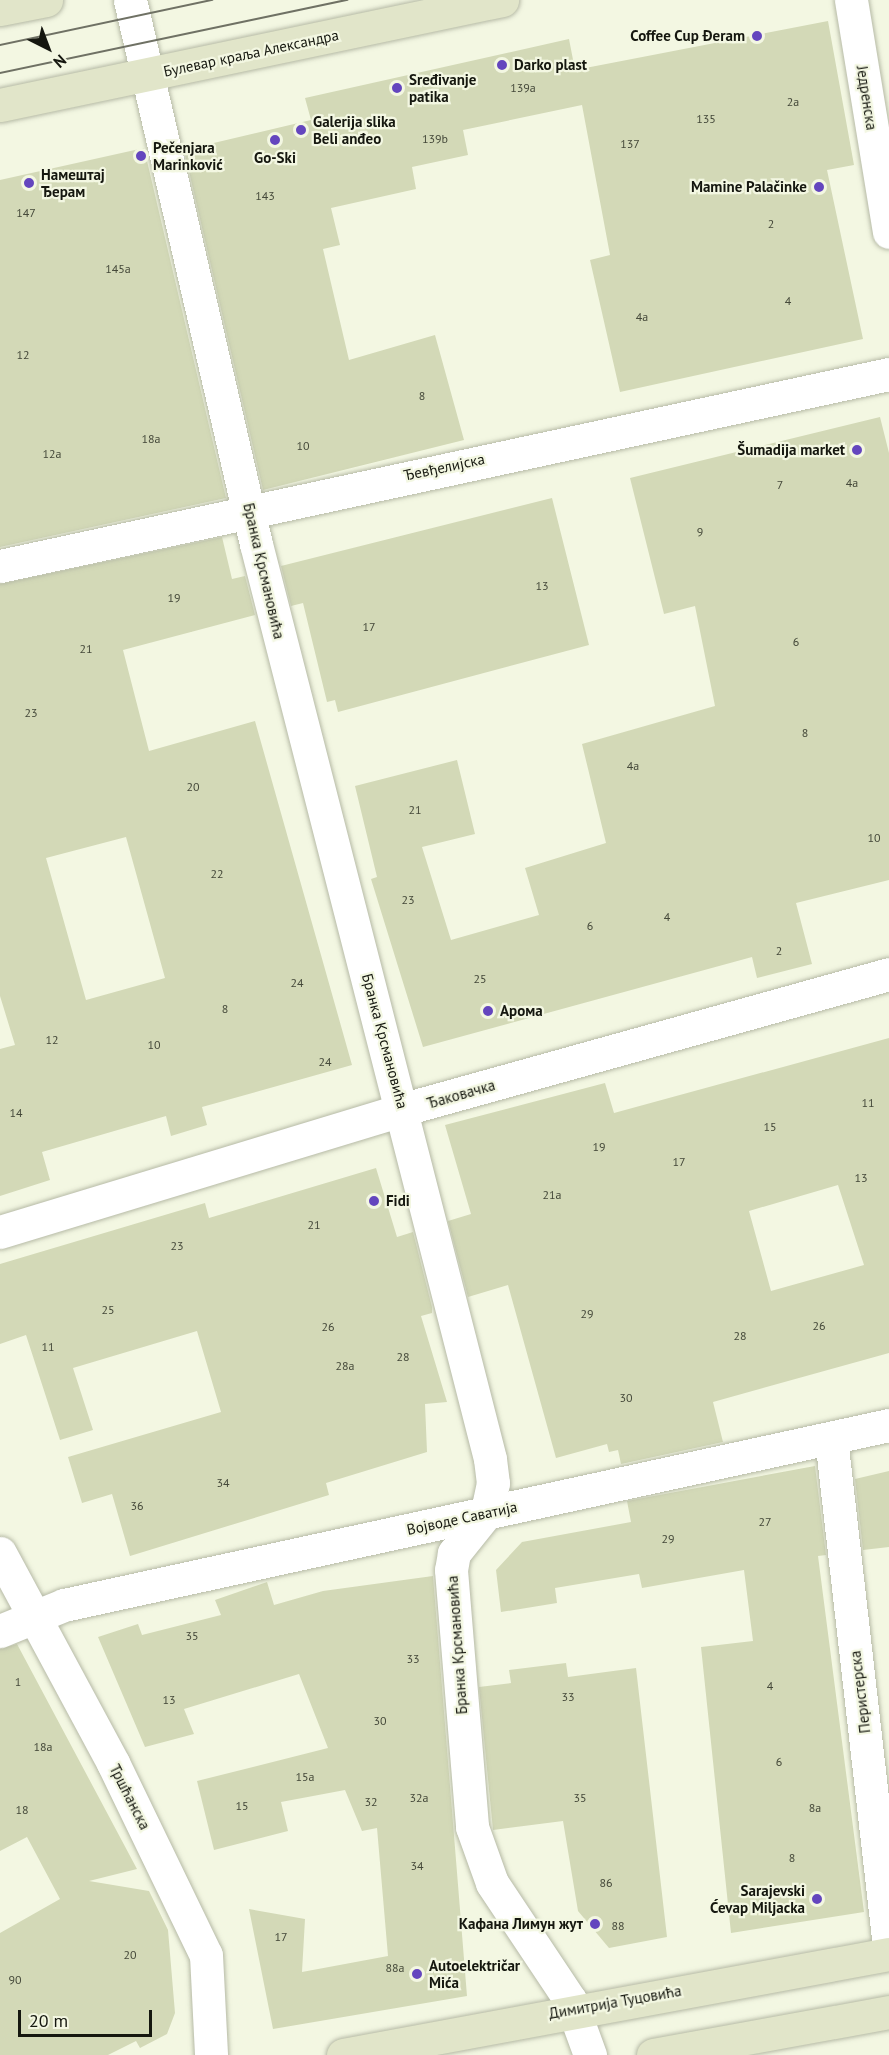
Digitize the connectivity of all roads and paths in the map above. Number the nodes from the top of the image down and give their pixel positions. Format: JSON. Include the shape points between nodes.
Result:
{"nodes":[{"id":1,"x":46,"y":0,"type":"edge"},
{"id":2,"x":130,"y":0,"type":"edge"},
{"id":3,"x":502,"y":0,"type":"edge"},
{"id":4,"x":851,"y":0,"type":"edge"},
{"id":5,"x":0,"y":9,"type":"edge"},
{"id":6,"x":151,"y":74,"type":"junction"},
{"id":7,"x":0,"y":105,"type":"edge"},
{"id":8,"x":889,"y":232,"type":"edge"},
{"id":9,"x":889,"y":374,"type":"edge"},
{"id":10,"x":249,"y":509,"type":"junction"},
{"id":11,"x":0,"y":566,"type":"edge"},
{"id":12,"x":889,"y":974,"type":"edge"},
{"id":13,"x":404,"y":1109,"type":"junction"},
{"id":14,"x":0,"y":1232,"type":"edge"},
{"id":15,"x":889,"y":1425,"type":"edge"},
{"id":16,"x":831,"y":1438,"type":"junction"},
{"id":17,"x":487,"y":1512,"type":"junction"},
{"id":18,"x":0,"y":1553,"type":"edge"},
{"id":19,"x":35,"y":1613,"type":"junction"},
{"id":20,"x":0,"y":1631,"type":"edge"},
{"id":21,"x":889,"y":1946,"type":"edge"},
{"id":22,"x":889,"y":1954,"type":"edge"},
{"id":23,"x":575,"y":2009,"type":"junction"},
{"id":24,"x":889,"y":2012,"type":"edge"},
{"id":25,"x":211,"y":2055,"type":"edge"},
{"id":26,"x":343,"y":2055,"type":"edge"},
{"id":27,"x":590,"y":2055,"type":"edge"},
{"id":28,"x":652,"y":2055,"type":"edge"}],
"edges":[{"from":1,"to":5,"type":"main road"},
{"from":2,"to":6,"type":"street","name":"Бранка Крсмановића"},
{"from":3,"to":6,"type":"main road","name":"Булевар краља Александра"},
{"from":4,"to":8,"type":"street","name":"Једренска"},
{"from":6,"to":7,"type":"main road","name":"Булевар краља Александра"},
{"from":6,"to":10,"type":"street","name":"Бранка Крсмановића"},
{"from":9,"to":10,"type":"street","name":"Ђевђелијска"},
{"from":10,"to":11,"type":"street","name":"Ђевђелијска"},
{"from":10,"to":13,"type":"street","name":"Бранка Крсмановића","via":[[327,828]]},
{"from":12,"to":13,"type":"street","name":"Ђаковачка"},
{"from":13,"to":14,"type":"street","name":"Ђаковачка"},
{"from":13,"to":17,"type":"street","name":"Бранка Крсмановића","via":[[490,1459],[493,1483]]},
{"from":15,"to":16,"type":"street","name":"Војводе Саватија"},
{"from":16,"to":17,"type":"street","name":"Војводе Саватија"},
{"from":16,"to":21,"type":"street","name":"Перистерска"},
{"from":17,"to":19,"type":"street","name":"Војводе Саватија"},
{"from":17,"to":23,"type":"street","name":"Бранка Крсмановића","via":[[454,1553],[451,1570],[472,1827],[492,1883]]},
{"from":18,"to":19,"type":"street","name":"Тршћанска"},
{"from":19,"to":20,"type":"street","name":"Војводе Саватија"},
{"from":19,"to":25,"type":"street","name":"Тршћанска","via":[[206,1955]]},
{"from":22,"to":23,"type":"main road","name":"Димитрија Туцовића"},
{"from":23,"to":26,"type":"main road","name":"Димитрија Туцовића"},
{"from":23,"to":27,"type":"street","name":"Бранка Крсмановића"},
{"from":24,"to":28,"type":"main road"}]}
